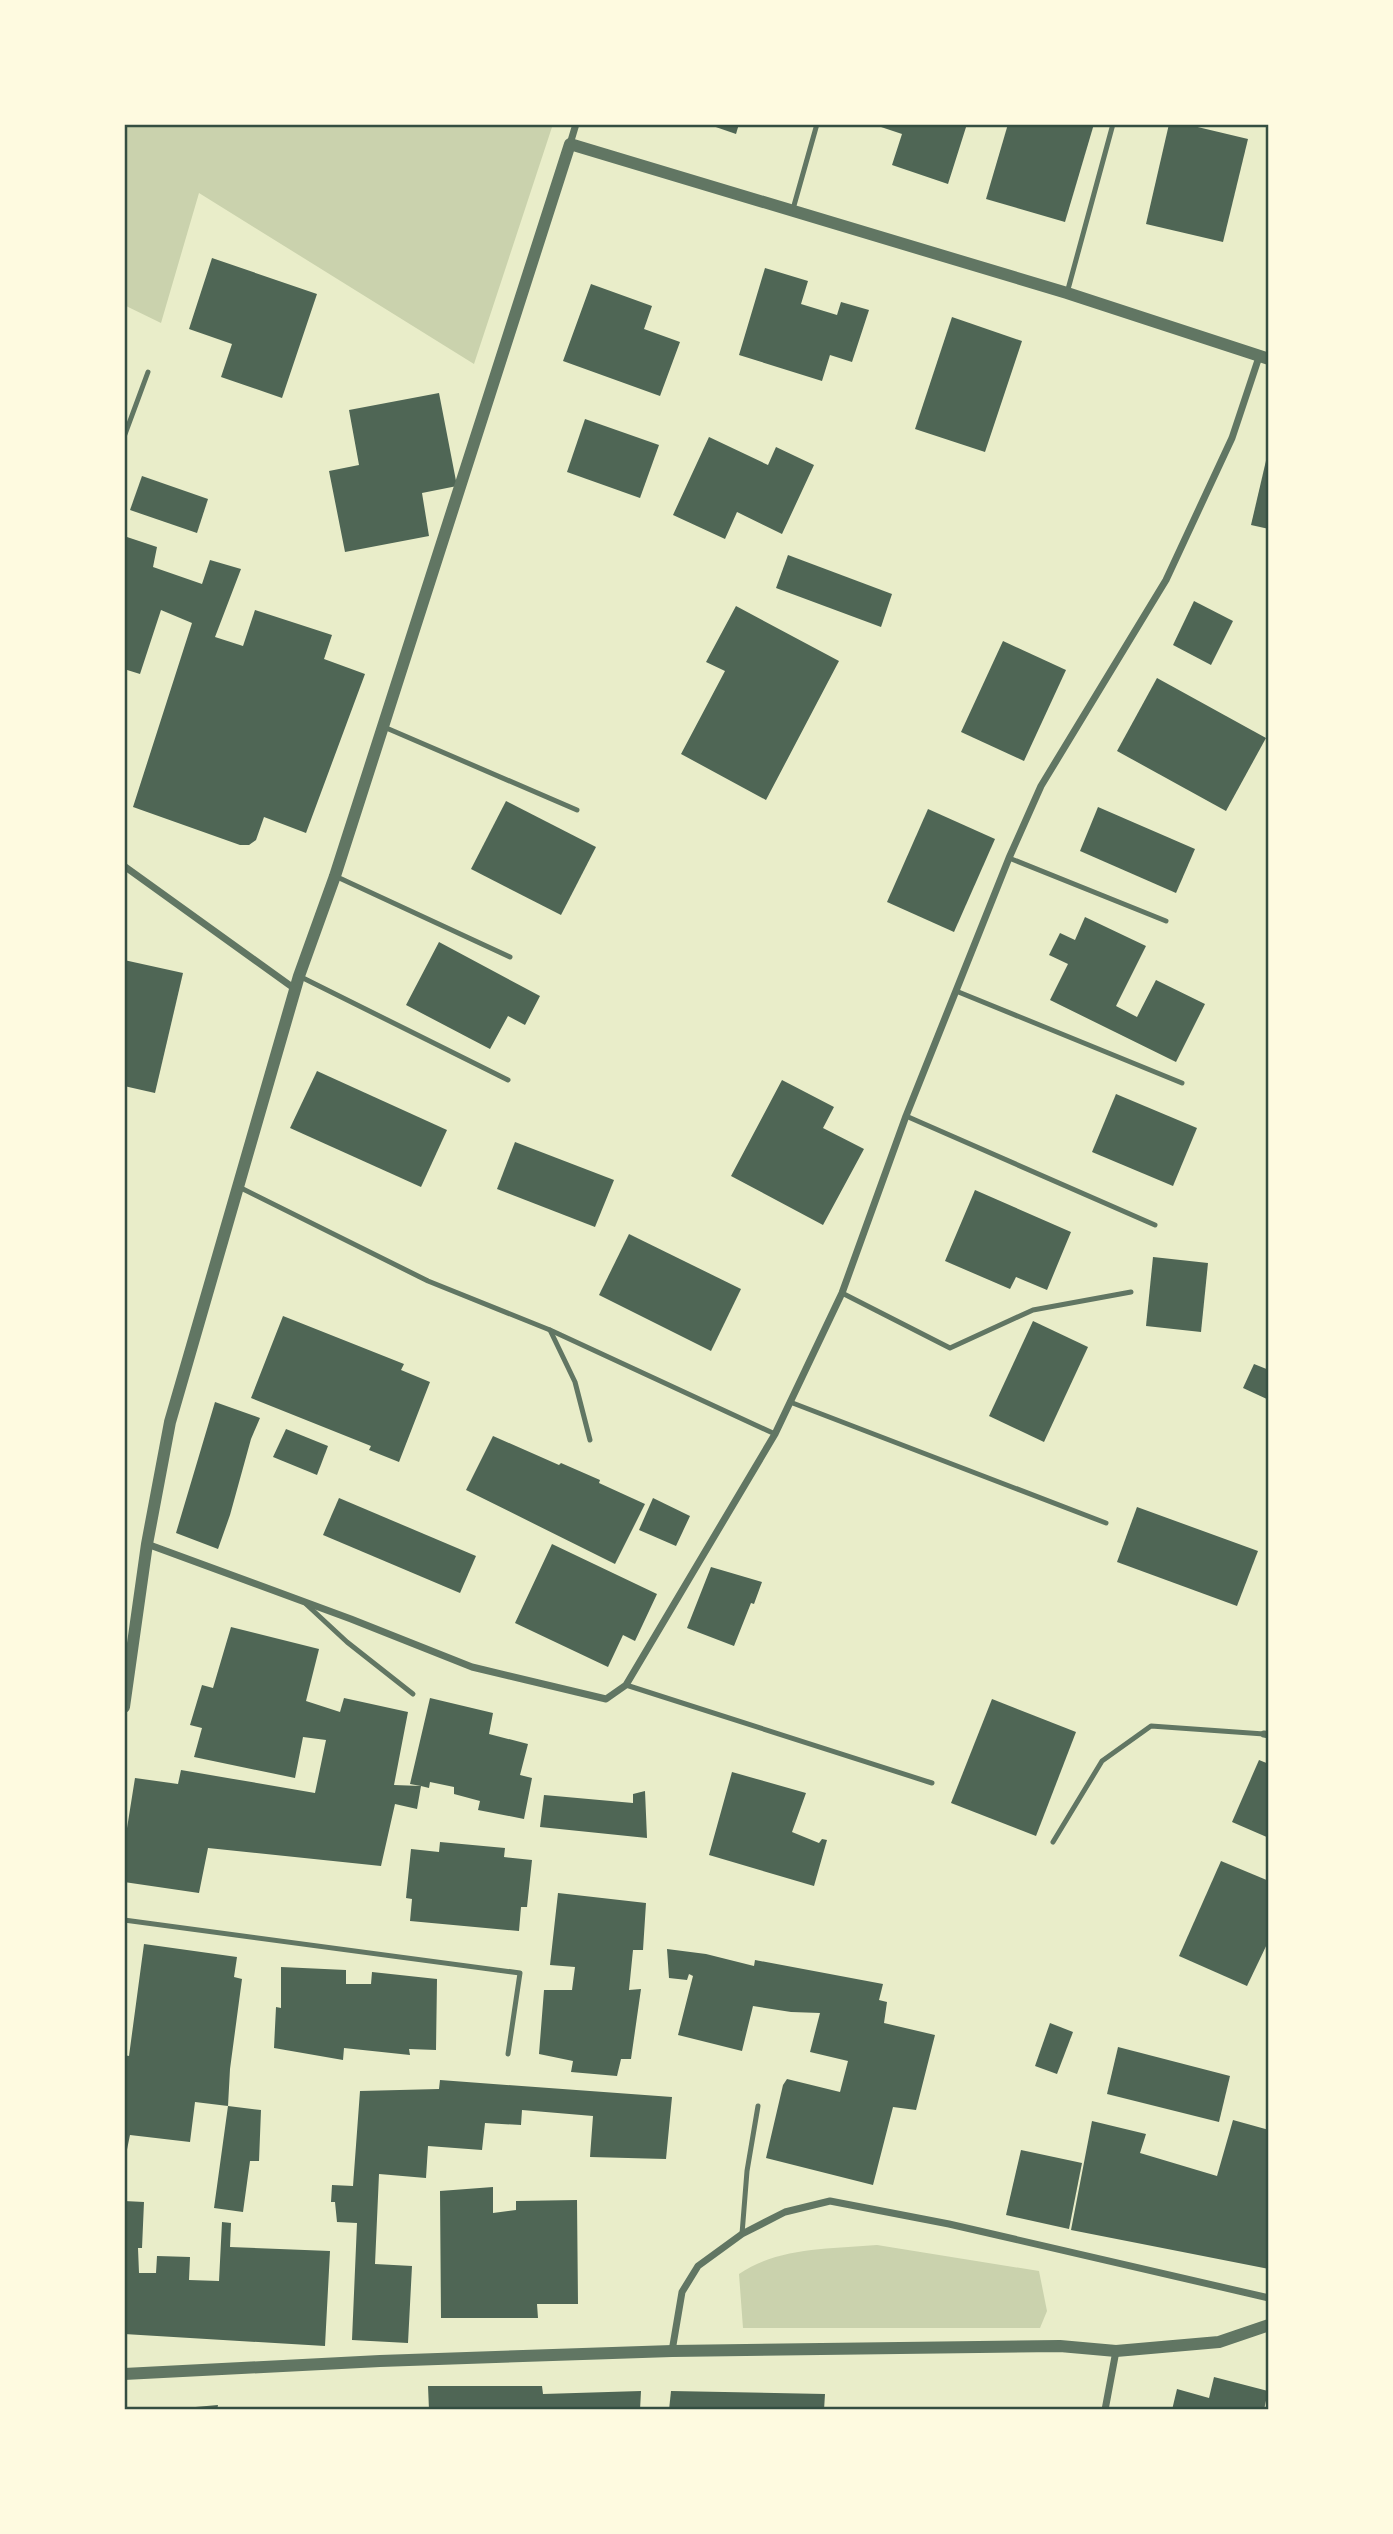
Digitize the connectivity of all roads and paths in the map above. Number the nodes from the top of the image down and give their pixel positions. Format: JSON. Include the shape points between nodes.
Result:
{"nodes":[{"id":1,"x":576,"y":124,"type":"edge"},
{"id":2,"x":817,"y":124,"type":"edge"},
{"id":3,"x":1113,"y":124,"type":"edge"},
{"id":4,"x":570,"y":144,"type":"junction"},
{"id":5,"x":792,"y":212,"type":"junction"},
{"id":6,"x":1066,"y":293,"type":"junction"},
{"id":7,"x":1264,"y":358,"type":"edge"},
{"id":8,"x":148,"y":372,"type":"dead end"},
{"id":9,"x":124,"y":437,"type":"edge"},
{"id":10,"x":382,"y":726,"type":"junction"},
{"id":11,"x":577,"y":810,"type":"dead end"},
{"id":12,"x":1009,"y":858,"type":"junction"},
{"id":13,"x":124,"y":866,"type":"edge"},
{"id":14,"x":335,"y":876,"type":"junction"},
{"id":15,"x":1166,"y":921,"type":"dead end"},
{"id":16,"x":510,"y":957,"type":"dead end"},
{"id":17,"x":297,"y":983,"type":"junction"},
{"id":18,"x":956,"y":991,"type":"junction"},
{"id":19,"x":509,"y":1080,"type":"dead end"},
{"id":20,"x":1182,"y":1083,"type":"dead end"},
{"id":21,"x":906,"y":1116,"type":"junction"},
{"id":22,"x":239,"y":1186,"type":"junction"},
{"id":23,"x":1155,"y":1226,"type":"dead end"},
{"id":24,"x":1131,"y":1292,"type":"dead end"},
{"id":25,"x":842,"y":1293,"type":"junction"},
{"id":26,"x":550,"y":1330,"type":"junction"},
{"id":27,"x":790,"y":1402,"type":"junction"},
{"id":28,"x":775,"y":1434,"type":"junction"},
{"id":29,"x":590,"y":1440,"type":"dead end"},
{"id":30,"x":1107,"y":1523,"type":"dead end"},
{"id":31,"x":146,"y":1544,"type":"junction"},
{"id":32,"x":306,"y":1604,"type":"junction"},
{"id":33,"x":626,"y":1685,"type":"junction"},
{"id":34,"x":413,"y":1694,"type":"dead end"},
{"id":35,"x":124,"y":1707,"type":"edge"},
{"id":36,"x":1266,"y":1735,"type":"edge"},
{"id":37,"x":932,"y":1783,"type":"dead end"},
{"id":38,"x":1053,"y":1842,"type":"dead end"},
{"id":39,"x":124,"y":1920,"type":"edge"},
{"id":40,"x":508,"y":2054,"type":"dead end"},
{"id":41,"x":758,"y":2106,"type":"dead end"},
{"id":42,"x":742,"y":2234,"type":"junction"},
{"id":43,"x":1269,"y":2298,"type":"edge"},
{"id":44,"x":1269,"y":2325,"type":"edge"},
{"id":45,"x":672,"y":2351,"type":"junction"},
{"id":46,"x":1116,"y":2351,"type":"junction"},
{"id":47,"x":124,"y":2374,"type":"edge"},
{"id":48,"x":1105,"y":2410,"type":"edge"}],
"edges":[{"from":1,"to":4,"type":"street"},
{"from":2,"to":5,"type":"lane"},
{"from":3,"to":6,"type":"lane"},
{"from":4,"to":5,"type":"street"},
{"from":4,"to":10,"type":"street"},
{"from":5,"to":6,"type":"street"},
{"from":6,"to":7,"type":"street"},
{"from":7,"to":12,"type":"street","via":[[1166,580],[1041,786]]},
{"from":8,"to":9,"type":"lane"},
{"from":10,"to":11,"type":"lane"},
{"from":10,"to":14,"type":"street"},
{"from":12,"to":15,"type":"lane"},
{"from":12,"to":18,"type":"street"},
{"from":13,"to":17,"type":"street"},
{"from":14,"to":16,"type":"lane"},
{"from":14,"to":17,"type":"street"},
{"from":17,"to":19,"type":"lane"},
{"from":17,"to":22,"type":"street"},
{"from":18,"to":20,"type":"lane"},
{"from":18,"to":21,"type":"street"},
{"from":21,"to":23,"type":"lane"},
{"from":21,"to":25,"type":"street"},
{"from":22,"to":26,"type":"lane","via":[[428,1281]]},
{"from":22,"to":31,"type":"street","via":[[170,1422]]},
{"from":24,"to":25,"type":"lane","via":[[1033,1310],[950,1348]]},
{"from":25,"to":27,"type":"street"},
{"from":26,"to":28,"type":"lane"},
{"from":26,"to":29,"type":"lane","via":[[575,1382]]},
{"from":27,"to":28,"type":"street"},
{"from":27,"to":30,"type":"lane"},
{"from":28,"to":33,"type":"street"},
{"from":31,"to":32,"type":"street"},
{"from":31,"to":35,"type":"street"},
{"from":32,"to":33,"type":"street","via":[[472,1667],[606,1699]]},
{"from":32,"to":34,"type":"lane"},
{"from":33,"to":37,"type":"lane"},
{"from":36,"to":38,"type":"lane","via":[[1151,1726],[1102,1761]]},
{"from":39,"to":40,"type":"lane","via":[[520,1973]]},
{"from":41,"to":42,"type":"lane"},
{"from":42,"to":43,"type":"street","via":[[785,2212],[830,2201]]},
{"from":42,"to":45,"type":"street","via":[[698,2266],[682,2292]]},
{"from":44,"to":46,"type":"street","via":[[1219,2342]]},
{"from":45,"to":46,"type":"street","via":[[1060,2346]]},
{"from":45,"to":47,"type":"street"},
{"from":46,"to":48,"type":"street"}]}
